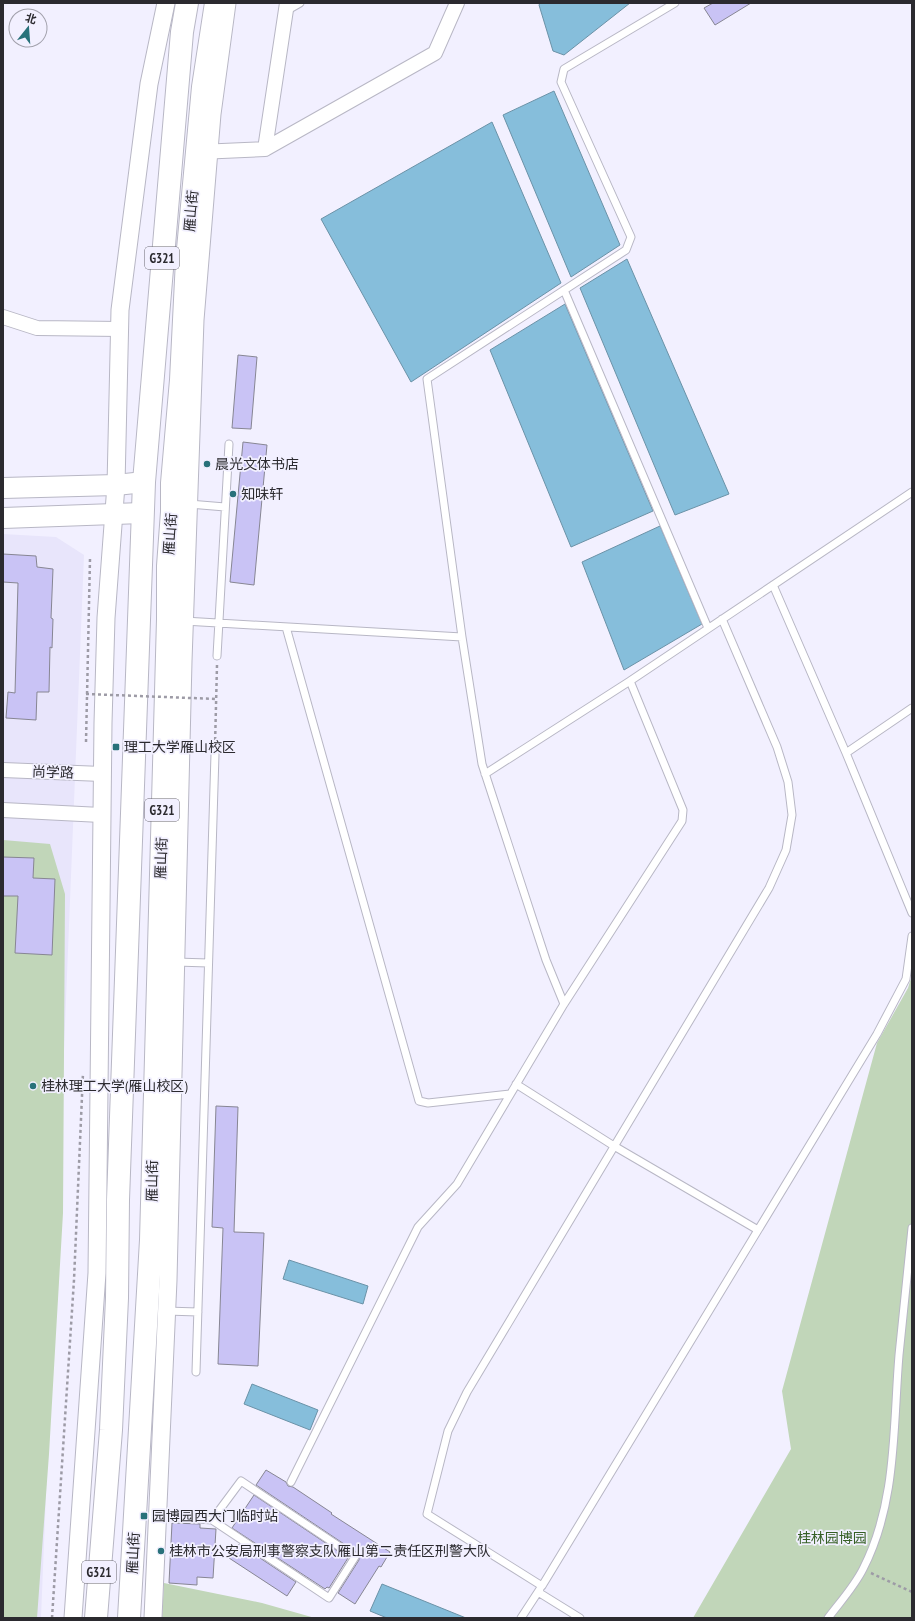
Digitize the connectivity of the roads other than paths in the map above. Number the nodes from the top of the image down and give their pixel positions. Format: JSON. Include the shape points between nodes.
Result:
{"nodes":[{"id":1,"x":166,"y":3,"type":"edge"},
{"id":2,"x":187,"y":3,"type":"edge"},
{"id":3,"x":216,"y":3,"type":"edge"},
{"id":4,"x":227,"y":3,"type":"edge"},
{"id":5,"x":300,"y":3,"type":"edge"},
{"id":6,"x":456,"y":3,"type":"edge"},
{"id":7,"x":675,"y":3,"type":"edge"},
{"id":8,"x":287,"y":7,"type":"edge"},
{"id":9,"x":265,"y":149,"type":"junction"},
{"id":10,"x":202,"y":152,"type":"junction"},
{"id":11,"x":564,"y":290,"type":"junction"},
{"id":12,"x":3,"y":317,"type":"edge"},
{"id":13,"x":120,"y":329,"type":"junction"},
{"id":14,"x":229,"y":444,"type":"dead end"},
{"id":15,"x":144,"y":482,"type":"junction"},
{"id":16,"x":116,"y":485,"type":"junction"},
{"id":17,"x":3,"y":488,"type":"edge"},
{"id":18,"x":912,"y":492,"type":"edge"},
{"id":19,"x":189,"y":504,"type":"junction"},
{"id":20,"x":225,"y":507,"type":"junction"},
{"id":21,"x":142,"y":513,"type":"junction"},
{"id":22,"x":114,"y":514,"type":"junction"},
{"id":23,"x":3,"y":518,"type":"edge"},
{"id":24,"x":773,"y":585,"type":"junction"},
{"id":25,"x":722,"y":619,"type":"junction"},
{"id":26,"x":177,"y":620,"type":"junction"},
{"id":27,"x":219,"y":623,"type":"junction"},
{"id":28,"x":286,"y":627,"type":"junction"},
{"id":29,"x":708,"y":628,"type":"junction"},
{"id":30,"x":462,"y":637,"type":"junction"},
{"id":31,"x":217,"y":656,"type":"road end"},
{"id":32,"x":630,"y":681,"type":"junction"},
{"id":33,"x":912,"y":708,"type":"edge"},
{"id":34,"x":846,"y":753,"type":"junction"},
{"id":35,"x":215,"y":754,"type":"road end"},
{"id":36,"x":3,"y":770,"type":"edge"},
{"id":37,"x":102,"y":774,"type":"junction"},
{"id":38,"x":485,"y":774,"type":"junction"},
{"id":39,"x":3,"y":810,"type":"edge"},
{"id":40,"x":102,"y":815,"type":"junction"},
{"id":41,"x":912,"y":913,"type":"edge"},
{"id":42,"x":912,"y":936,"type":"edge"},
{"id":43,"x":176,"y":962,"type":"junction"},
{"id":44,"x":208,"y":963,"type":"junction"},
{"id":45,"x":564,"y":1004,"type":"junction"},
{"id":46,"x":516,"y":1084,"type":"junction"},
{"id":47,"x":510,"y":1094,"type":"junction"},
{"id":48,"x":614,"y":1146,"type":"junction"},
{"id":49,"x":912,"y":1228,"type":"edge"},
{"id":50,"x":758,"y":1230,"type":"junction"},
{"id":51,"x":166,"y":1311,"type":"junction"},
{"id":52,"x":198,"y":1312,"type":"junction"},
{"id":53,"x":196,"y":1372,"type":"dead end"},
{"id":54,"x":291,"y":1482,"type":"dead end"},
{"id":55,"x":157,"y":1516,"type":"junction"},
{"id":56,"x":212,"y":1520,"type":"junction"},
{"id":57,"x":540,"y":1589,"type":"junction"},
{"id":58,"x":73,"y":1618,"type":"edge"},
{"id":59,"x":96,"y":1618,"type":"edge"},
{"id":60,"x":129,"y":1618,"type":"edge"},
{"id":61,"x":153,"y":1618,"type":"edge"},
{"id":62,"x":521,"y":1618,"type":"edge"},
{"id":63,"x":580,"y":1618,"type":"edge"},
{"id":64,"x":828,"y":1618,"type":"edge"}],
"edges":[{"from":1,"to":13,"type":"street","via":[[149,84],[120,310]]},
{"from":2,"to":15,"type":"highway","name":"雁山街","number":"G321","via":[[182,32]]},
{"from":3,"to":10,"type":"highway","name":"雁山街","number":"G321","via":[[203,86]]},
{"from":4,"to":10,"type":"street","via":[[212,114]]},
{"from":5,"to":8,"type":"lane"},
{"from":6,"to":9,"type":"street","via":[[435,53]]},
{"from":7,"to":11,"type":"lane","via":[[564,68],[561,82],[631,237],[626,250]]},
{"from":8,"to":9,"type":"street"},
{"from":9,"to":10,"type":"street"},
{"from":10,"to":19,"type":"street"},
{"from":10,"to":26,"type":"highway","name":"雁山街","number":"G321","via":[[187,260],[181,380],[172,483],[168,566]]},
{"from":11,"to":29,"type":"lane"},
{"from":11,"to":30,"type":"lane","via":[[427,379]]},
{"from":12,"to":13,"type":"street","via":[[37,328]]},
{"from":13,"to":16,"type":"street"},
{"from":14,"to":20,"type":"lane"},
{"from":15,"to":16,"type":"main road"},
{"from":15,"to":21,"type":"highway","name":"雁山街","number":"G321"},
{"from":16,"to":17,"type":"main road"},
{"from":16,"to":22,"type":"street"},
{"from":18,"to":24,"type":"lane"},
{"from":19,"to":20,"type":"lane"},
{"from":19,"to":26,"type":"street"},
{"from":20,"to":27,"type":"lane"},
{"from":21,"to":22,"type":"main road"},
{"from":21,"to":59,"type":"highway","name":"雁山街","number":"G321","via":[[118,1200],[117,1298],[111,1430]]},
{"from":22,"to":23,"type":"main road"},
{"from":22,"to":37,"type":"street","via":[[106,618]]},
{"from":24,"to":25,"type":"lane"},
{"from":24,"to":34,"type":"lane"},
{"from":25,"to":29,"type":"lane"},
{"from":25,"to":48,"type":"lane","via":[[777,747],[788,782],[792,815],[786,850],[769,888]]},
{"from":26,"to":27,"type":"lane"},
{"from":26,"to":43,"type":"street"},
{"from":26,"to":60,"type":"highway","name":"雁山街","number":"G321","via":[[151,1240]]},
{"from":27,"to":28,"type":"lane"},
{"from":27,"to":31,"type":"lane"},
{"from":28,"to":30,"type":"lane"},
{"from":28,"to":47,"type":"lane","via":[[419,1101],[428,1103]]},
{"from":29,"to":32,"type":"lane"},
{"from":30,"to":38,"type":"lane"},
{"from":32,"to":38,"type":"lane"},
{"from":32,"to":45,"type":"lane","via":[[683,810],[682,821]]},
{"from":33,"to":34,"type":"lane"},
{"from":34,"to":41,"type":"lane"},
{"from":35,"to":44,"type":"lane"},
{"from":36,"to":37,"type":"street","name":"尚学路"},
{"from":37,"to":40,"type":"street"},
{"from":38,"to":45,"type":"lane","via":[[546,960]]},
{"from":39,"to":40,"type":"street"},
{"from":40,"to":58,"type":"street","via":[[97,1273]]},
{"from":42,"to":50,"type":"lane","via":[[906,979],[897,998]]},
{"from":43,"to":44,"type":"lane"},
{"from":43,"to":51,"type":"street"},
{"from":44,"to":52,"type":"lane"},
{"from":45,"to":46,"type":"lane"},
{"from":46,"to":47,"type":"lane"},
{"from":46,"to":48,"type":"lane"},
{"from":47,"to":54,"type":"lane","via":[[457,1184],[418,1226]]},
{"from":48,"to":50,"type":"lane"},
{"from":48,"to":57,"type":"lane","via":[[467,1392],[448,1431],[427,1514]]},
{"from":49,"to":64,"type":"lane","via":[[887,1496],[873,1545],[863,1569]]},
{"from":50,"to":57,"type":"lane"},
{"from":51,"to":52,"type":"lane"},
{"from":51,"to":55,"type":"street"},
{"from":52,"to":53,"type":"lane"},
{"from":55,"to":56,"type":"lane"},
{"from":55,"to":61,"type":"street"},
{"from":56,"to":56,"type":"lane","via":[[240,1481],[355,1558],[329,1598]]},
{"from":57,"to":62,"type":"lane"},
{"from":57,"to":63,"type":"lane"}]}
